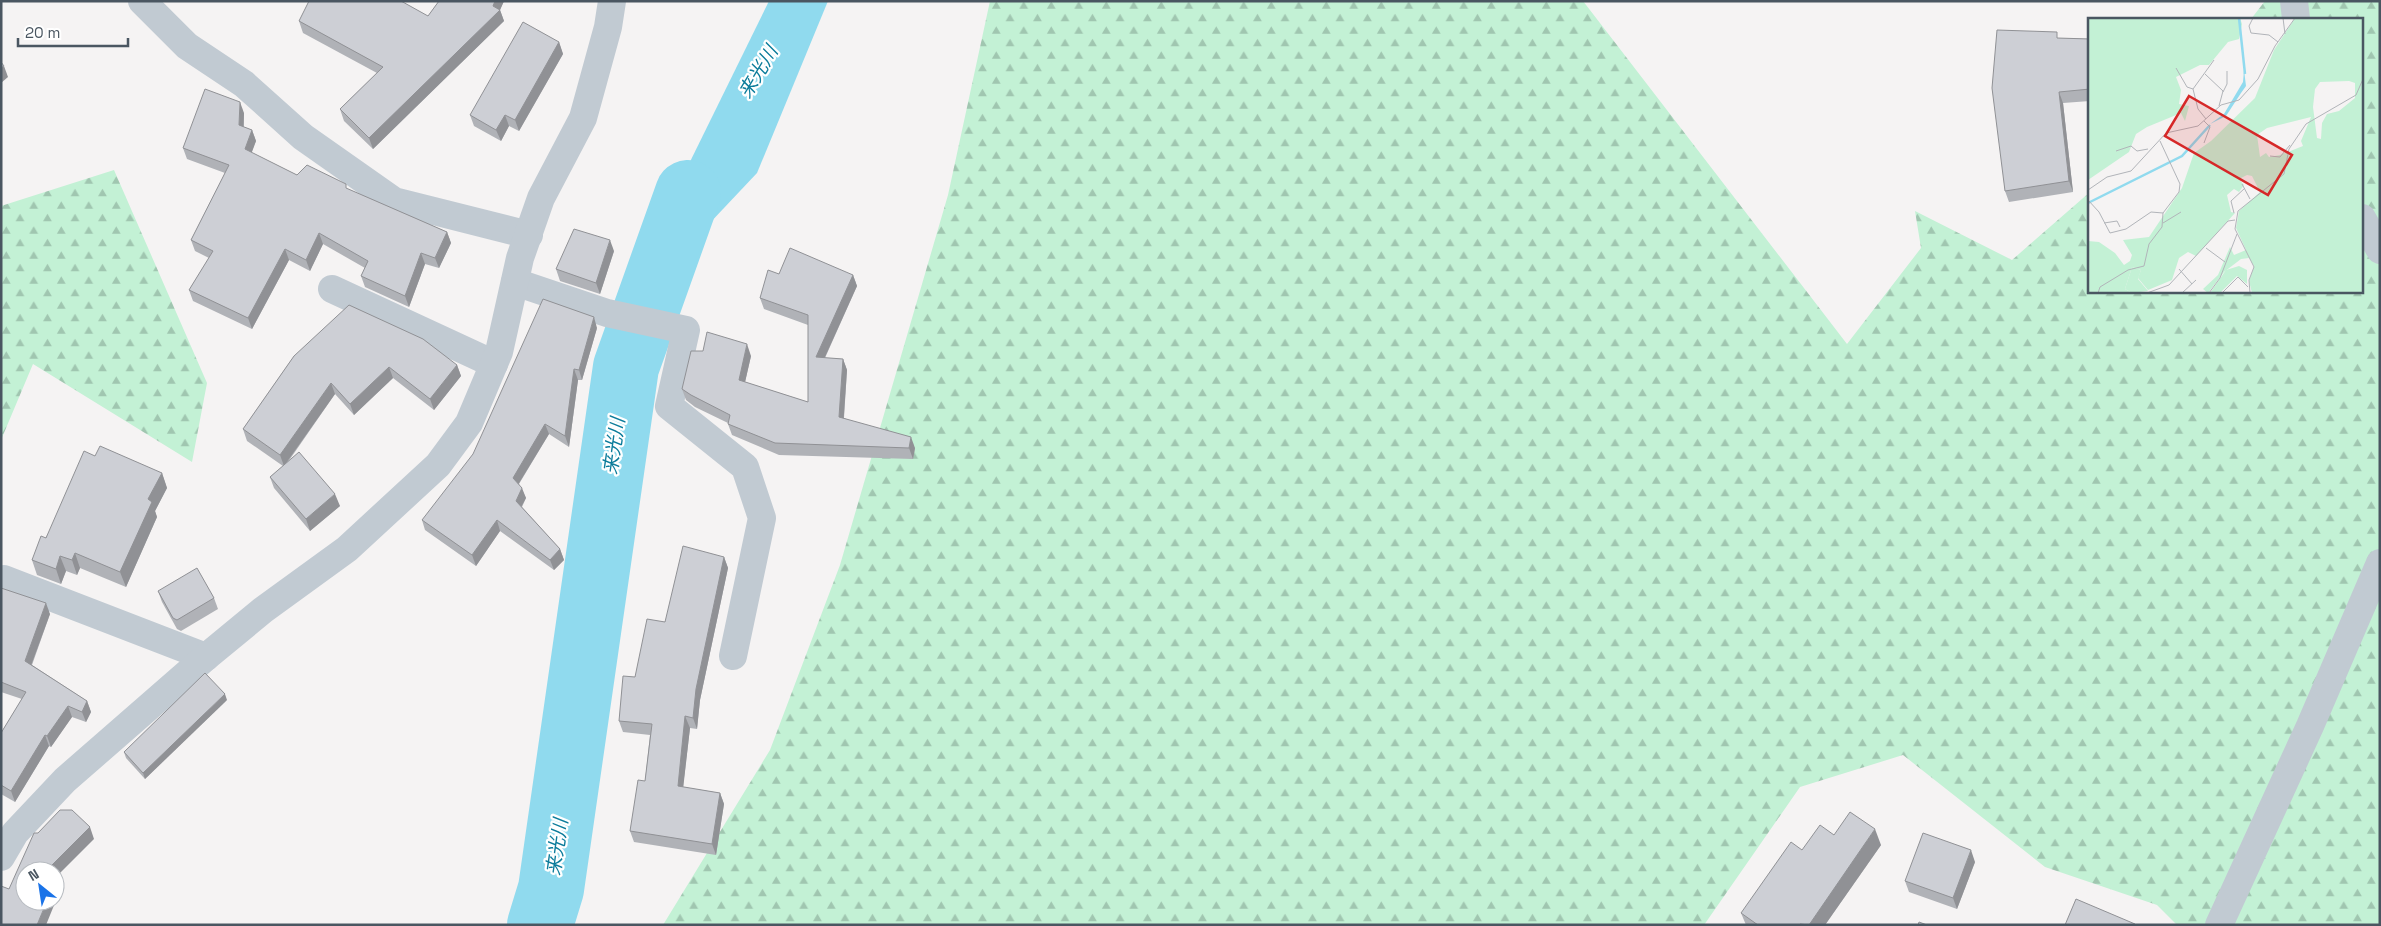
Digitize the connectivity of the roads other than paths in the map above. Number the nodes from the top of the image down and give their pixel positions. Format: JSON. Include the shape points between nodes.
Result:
{"nodes":[{"id":1,"x":142,"y":1,"type":"edge"},
{"id":2,"x":612,"y":1,"type":"edge"},
{"id":3,"x":2294,"y":1,"type":"edge"},
{"id":4,"x":2296,"y":18,"type":"edge"},
{"id":5,"x":2364,"y":222,"type":"edge"},
{"id":6,"x":529,"y":235,"type":"junction"},
{"id":7,"x":2380,"y":250,"type":"edge"},
{"id":8,"x":515,"y":282,"type":"junction"},
{"id":9,"x":332,"y":289,"type":"dead end"},
{"id":10,"x":494,"y":364,"type":"junction"},
{"id":11,"x":2380,"y":563,"type":"edge"},
{"id":12,"x":4,"y":579,"type":"dead end"},
{"id":13,"x":733,"y":656,"type":"dead end"},
{"id":14,"x":206,"y":657,"type":"junction"},
{"id":15,"x":1,"y":857,"type":"edge"},
{"id":16,"x":2219,"y":925,"type":"edge"}],
"edges":[{"from":1,"to":6,"type":"street","via":[[187,46],[244,84],[303,137],[394,201]]},
{"from":2,"to":6,"type":"street","via":[[583,118],[542,198]]},
{"from":3,"to":4,"type":"street"},
{"from":5,"to":7,"type":"street"},
{"from":6,"to":8,"type":"street"},
{"from":8,"to":10,"type":"street"},
{"from":8,"to":13,"type":"street","via":[[607,313],[686,330],[669,406],[745,467],[762,518]]},
{"from":9,"to":10,"type":"street"},
{"from":10,"to":14,"type":"street","via":[[469,423],[438,465],[347,550],[263,610]]},
{"from":11,"to":16,"type":"street"},
{"from":12,"to":14,"type":"street"},
{"from":14,"to":15,"type":"street","via":[[64,780],[15,833]]}]}
